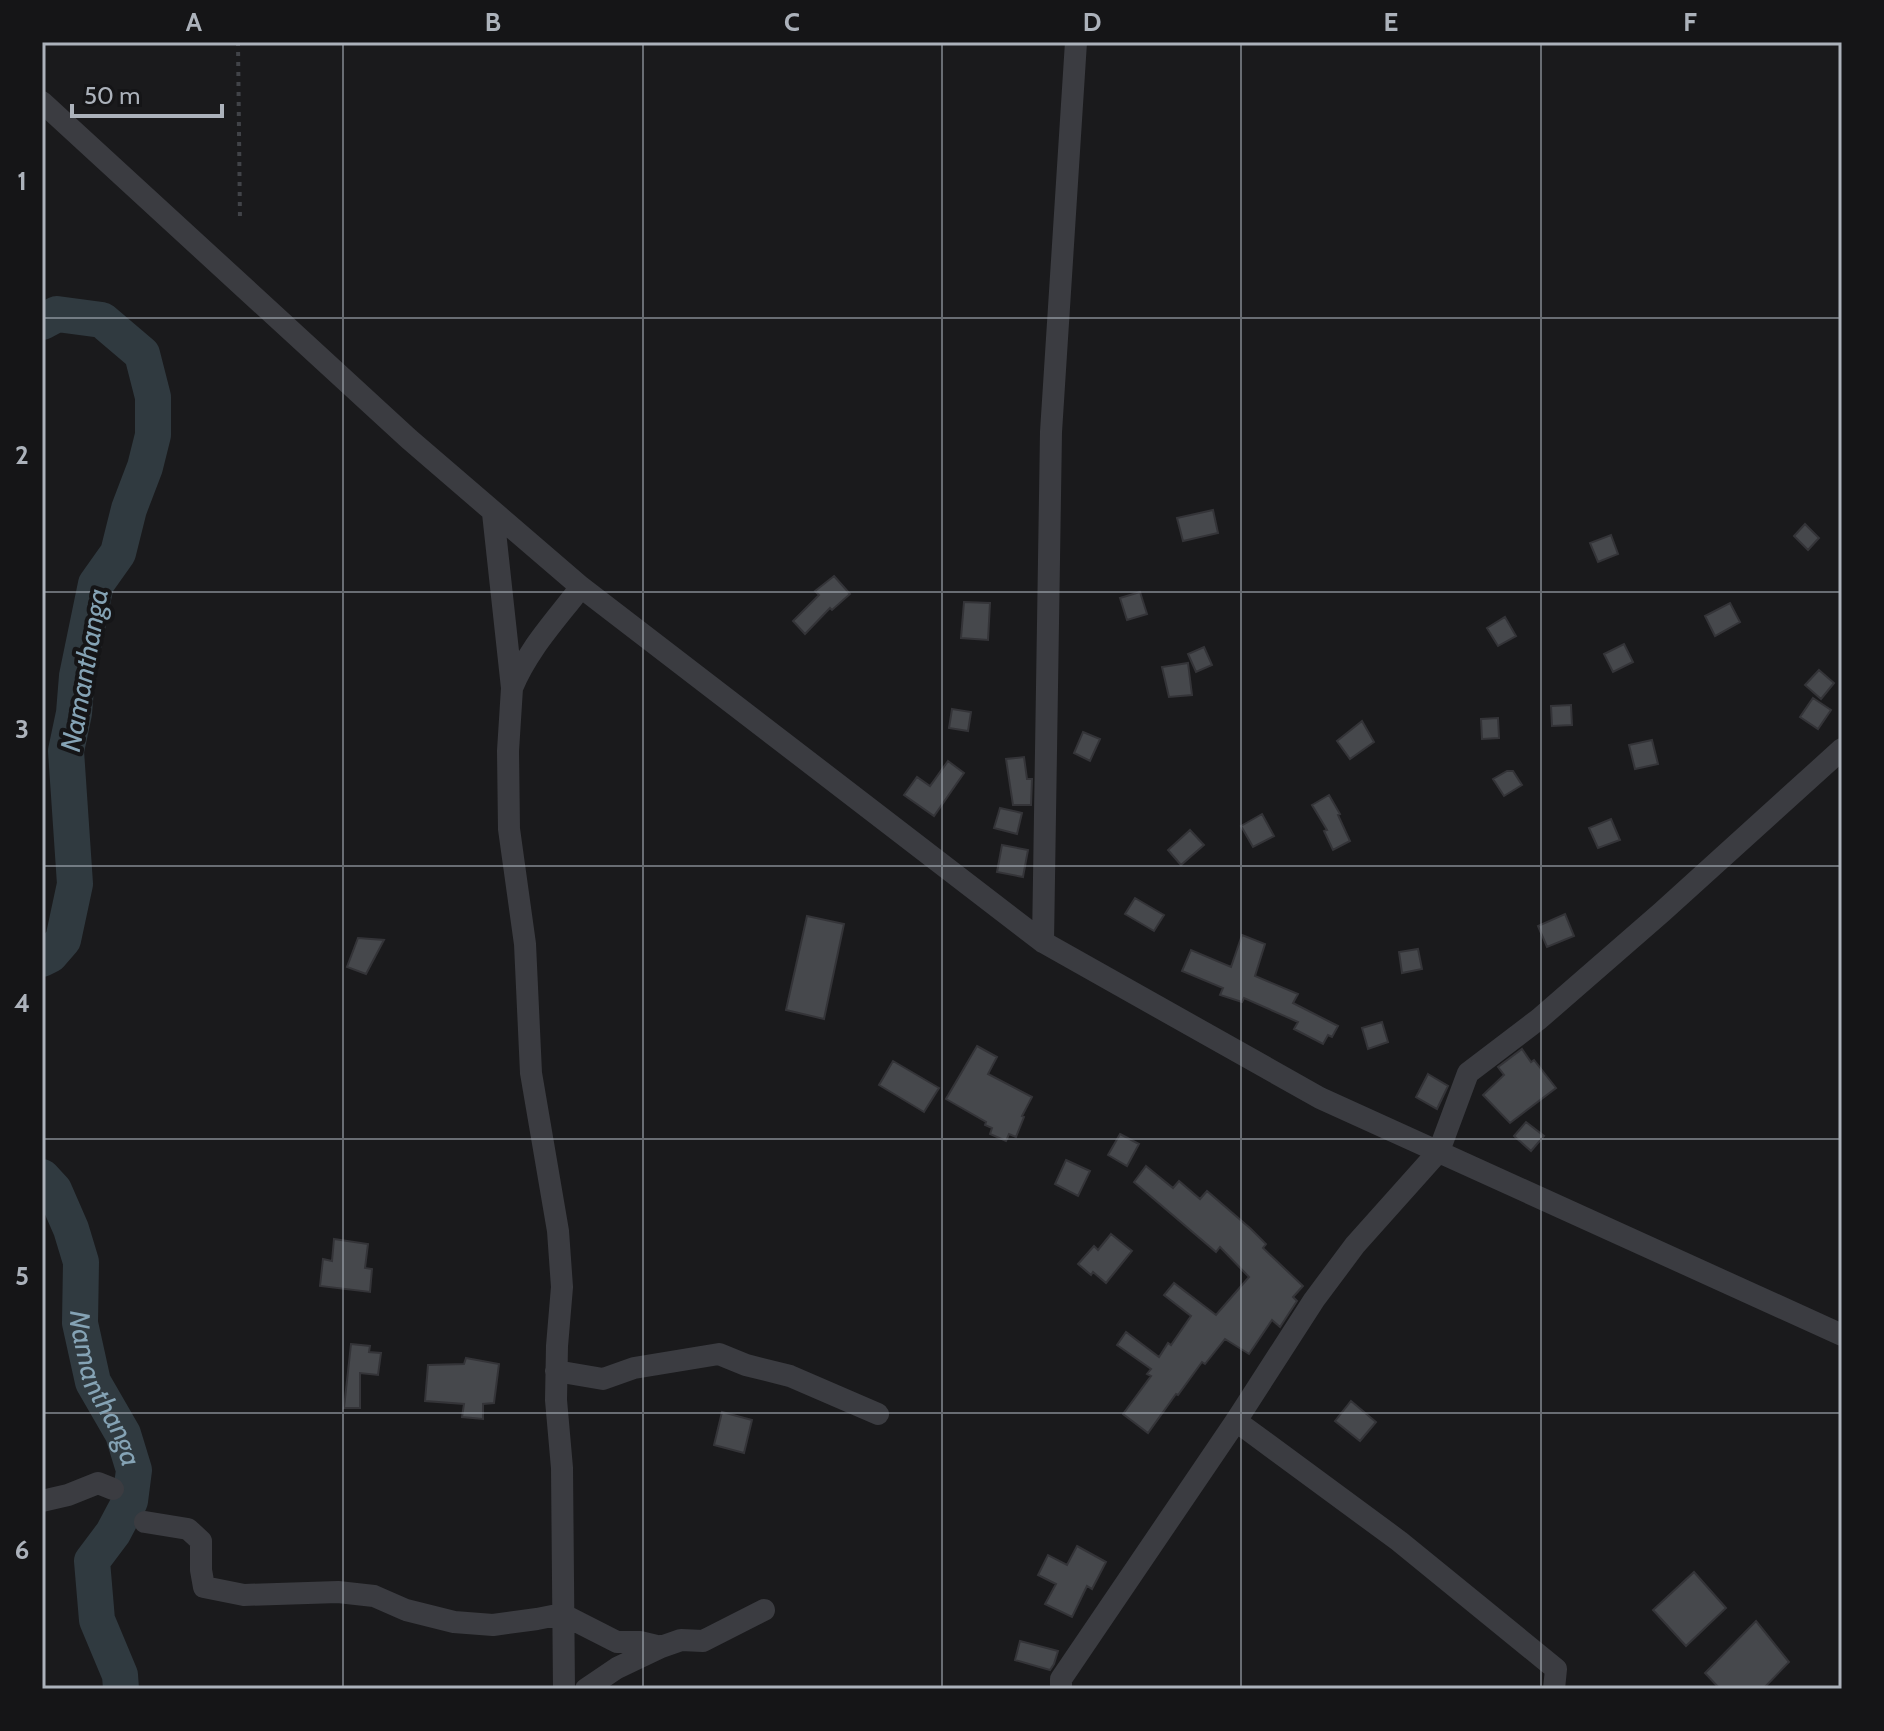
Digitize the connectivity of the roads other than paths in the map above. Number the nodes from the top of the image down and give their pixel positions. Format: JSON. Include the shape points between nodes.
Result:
{"nodes":[{"id":1,"x":1076,"y":42,"type":"edge"},
{"id":2,"x":46,"y":106,"type":"edge"},
{"id":3,"x":493,"y":513,"type":"junction"},
{"id":4,"x":581,"y":587,"type":"junction"},
{"id":5,"x":512,"y":688,"type":"junction"},
{"id":6,"x":1842,"y":749,"type":"edge"},
{"id":7,"x":1043,"y":942,"type":"junction"},
{"id":8,"x":1439,"y":1151,"type":"junction"},
{"id":9,"x":1842,"y":1335,"type":"edge"},
{"id":10,"x":556,"y":1371,"type":"junction"},
{"id":11,"x":878,"y":1414,"type":"dead end"},
{"id":12,"x":1236,"y":1421,"type":"junction"},
{"id":13,"x":113,"y":1489,"type":"dead end"},
{"id":14,"x":42,"y":1501,"type":"edge"},
{"id":15,"x":145,"y":1522,"type":"dead end"},
{"id":16,"x":764,"y":1610,"type":"dead end"},
{"id":17,"x":562,"y":1614,"type":"junction"},
{"id":18,"x":661,"y":1647,"type":"junction"},
{"id":19,"x":564,"y":1689,"type":"edge"},
{"id":20,"x":586,"y":1689,"type":"edge"},
{"id":21,"x":1061,"y":1689,"type":"edge"},
{"id":22,"x":1554,"y":1689,"type":"edge"}],
"edges":[{"from":1,"to":7,"type":"street","via":[[1051,432]]},
{"from":2,"to":3,"type":"street"},
{"from":3,"to":4,"type":"street"},
{"from":3,"to":5,"type":"street"},
{"from":4,"to":5,"type":"street","via":[[536,643]]},
{"from":4,"to":7,"type":"street"},
{"from":5,"to":10,"type":"street","via":[[509,829],[525,944],[531,1073],[558,1231],[562,1287]]},
{"from":6,"to":8,"type":"street","via":[[1539,1019],[1468,1073]]},
{"from":7,"to":8,"type":"street","via":[[1320,1098]]},
{"from":8,"to":9,"type":"street"},
{"from":8,"to":12,"type":"street","via":[[1347,1256]]},
{"from":10,"to":11,"type":"street","via":[[603,1379],[634,1368],[719,1354],[790,1376]]},
{"from":10,"to":17,"type":"street"},
{"from":12,"to":21,"type":"street","via":[[1061,1679]]},
{"from":12,"to":22,"type":"street","via":[[1399,1541],[1556,1669]]},
{"from":13,"to":14,"type":"street","via":[[98,1483]]},
{"from":15,"to":17,"type":"street","via":[[188,1529],[201,1541],[204,1587],[244,1595],[374,1596],[454,1622],[493,1625]]},
{"from":16,"to":18,"type":"street","via":[[703,1641],[681,1640]]},
{"from":17,"to":18,"type":"street","via":[[617,1642]]},
{"from":17,"to":19,"type":"street"},
{"from":18,"to":20,"type":"street"}]}
